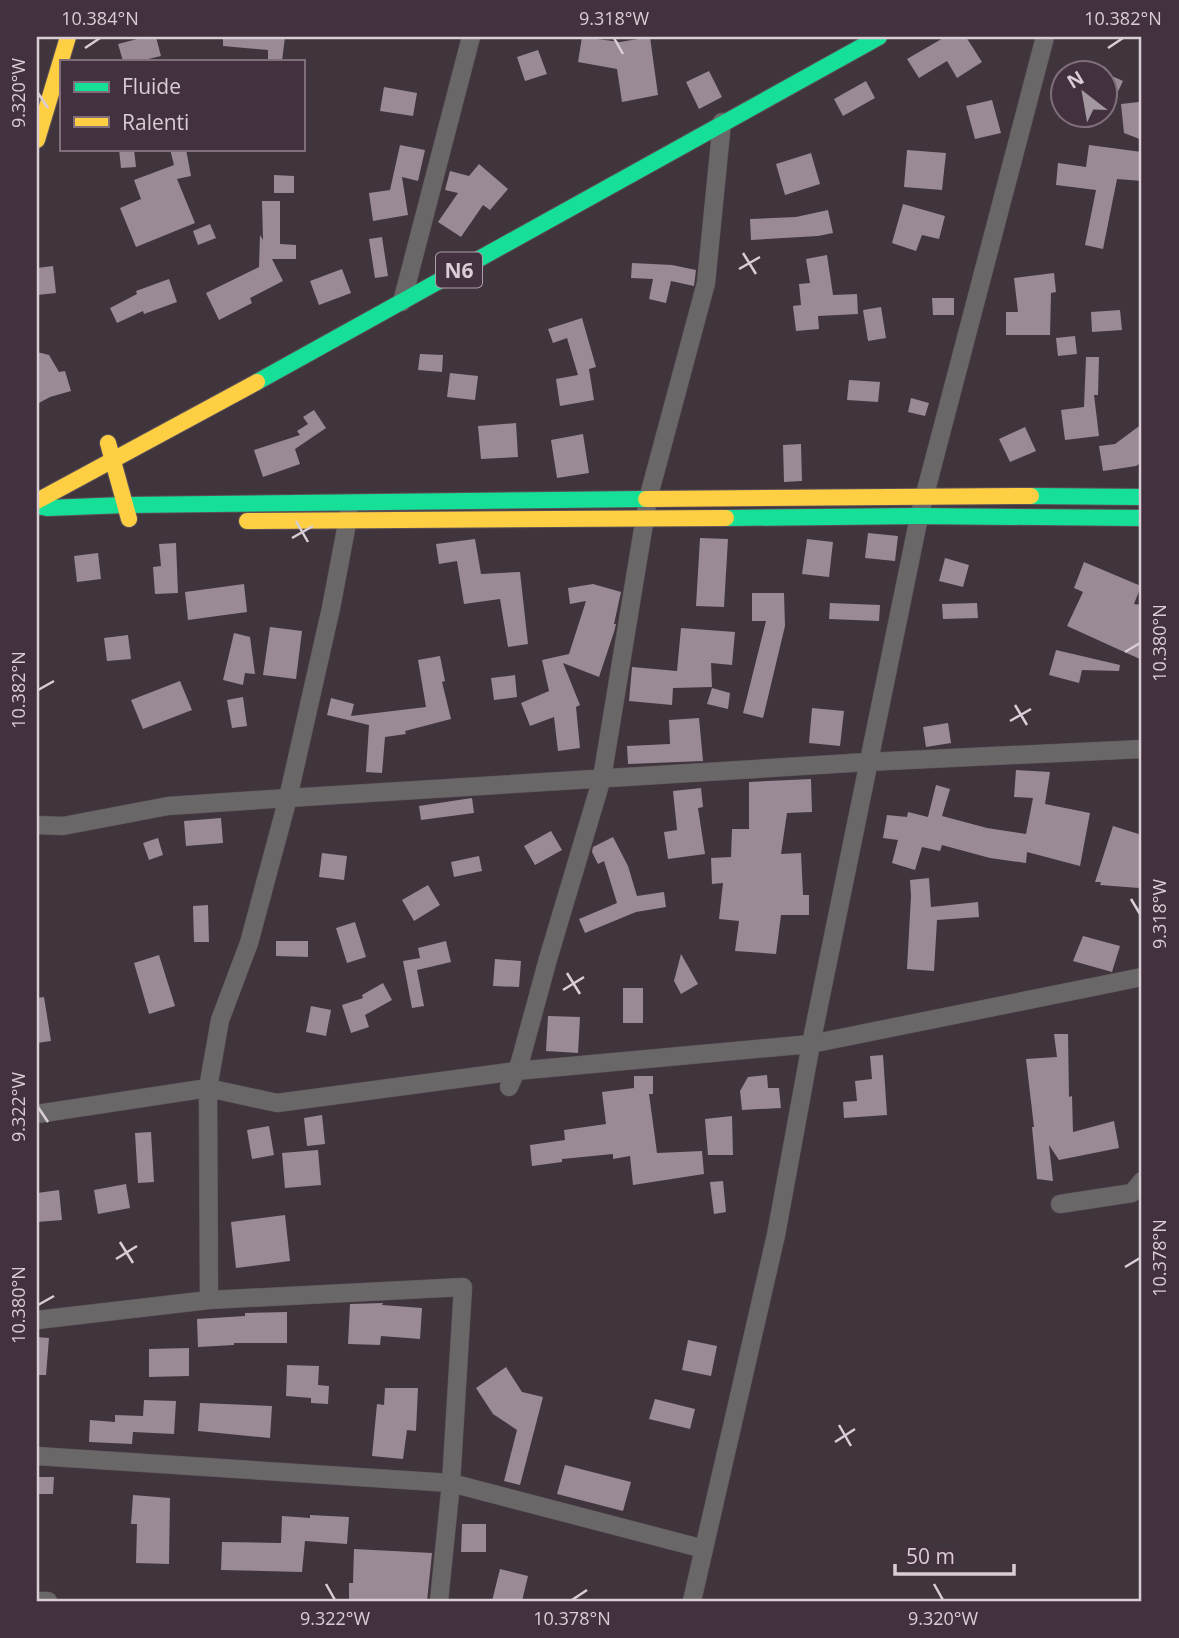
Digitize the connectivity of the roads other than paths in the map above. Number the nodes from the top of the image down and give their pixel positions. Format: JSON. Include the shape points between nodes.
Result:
{"nodes":[{"id":1,"x":68,"y":37,"type":"edge"},
{"id":2,"x":471,"y":37,"type":"edge"},
{"id":3,"x":850,"y":37,"type":"edge"},
{"id":4,"x":879,"y":37,"type":"edge"},
{"id":5,"x":1045,"y":37,"type":"edge"},
{"id":6,"x":61,"y":60,"type":"edge"},
{"id":7,"x":60,"y":64,"type":"edge"},
{"id":8,"x":722,"y":122,"type":"junction"},
{"id":9,"x":666,"y":137,"type":"dead end"},
{"id":10,"x":37,"y":140,"type":"edge"},
{"id":11,"x":433,"y":264,"type":"dead end"},
{"id":12,"x":408,"y":277,"type":"junction"},
{"id":13,"x":384,"y":290,"type":"dead end"},
{"id":14,"x":402,"y":302,"type":"junction"},
{"id":15,"x":107,"y":441,"type":"dead end"},
{"id":16,"x":113,"y":460,"type":"junction"},
{"id":17,"x":924,"y":496,"type":"junction"},
{"id":18,"x":1142,"y":497,"type":"edge"},
{"id":19,"x":648,"y":499,"type":"junction"},
{"id":20,"x":37,"y":503,"type":"edge"},
{"id":21,"x":352,"y":504,"type":"junction"},
{"id":22,"x":127,"y":512,"type":"junction"},
{"id":23,"x":644,"y":517,"type":"junction"},
{"id":24,"x":919,"y":517,"type":"junction"},
{"id":25,"x":37,"y":519,"type":"edge"},
{"id":26,"x":1142,"y":519,"type":"edge"},
{"id":27,"x":347,"y":522,"type":"junction"},
{"id":28,"x":1142,"y":749,"type":"edge"},
{"id":29,"x":867,"y":762,"type":"junction"},
{"id":30,"x":603,"y":778,"type":"junction"},
{"id":31,"x":288,"y":798,"type":"junction"},
{"id":32,"x":37,"y":825,"type":"edge"},
{"id":33,"x":1142,"y":977,"type":"edge"},
{"id":34,"x":810,"y":1044,"type":"junction"},
{"id":35,"x":513,"y":1079,"type":"junction"},
{"id":36,"x":208,"y":1088,"type":"junction"},
{"id":37,"x":37,"y":1114,"type":"edge"},
{"id":38,"x":1142,"y":1181,"type":"edge"},
{"id":39,"x":1060,"y":1204,"type":"dead end"},
{"id":40,"x":209,"y":1300,"type":"junction"},
{"id":41,"x":37,"y":1320,"type":"edge"},
{"id":42,"x":37,"y":1456,"type":"edge"},
{"id":43,"x":451,"y":1482,"type":"junction"},
{"id":44,"x":704,"y":1549,"type":"junction"},
{"id":45,"x":37,"y":1601,"type":"edge"},
{"id":46,"x":48,"y":1601,"type":"edge"},
{"id":47,"x":439,"y":1601,"type":"edge"},
{"id":48,"x":692,"y":1601,"type":"edge"}],
"edges":[{"from":1,"to":6,"type":"main road"},
{"from":2,"to":12,"type":"street"},
{"from":3,"to":9,"type":"main road"},
{"from":4,"to":8,"type":"main road","number":"N6"},
{"from":5,"to":17,"type":"street"},
{"from":7,"to":10,"type":"main road"},
{"from":8,"to":14,"type":"main road","number":"N6"},
{"from":8,"to":19,"type":"street","via":[[706,283]]},
{"from":11,"to":12,"type":"main road","number":"N6"},
{"from":12,"to":13,"type":"main road","number":"N6"},
{"from":12,"to":14,"type":"street"},
{"from":14,"to":16,"type":"main road","number":"N6"},
{"from":15,"to":16,"type":"main road"},
{"from":16,"to":20,"type":"main road","number":"N6"},
{"from":16,"to":22,"type":"main road"},
{"from":17,"to":18,"type":"main road"},
{"from":17,"to":19,"type":"main road"},
{"from":17,"to":24,"type":"street"},
{"from":19,"to":21,"type":"main road"},
{"from":19,"to":23,"type":"street"},
{"from":20,"to":22,"type":"main road","via":[[47,508]]},
{"from":21,"to":22,"type":"main road"},
{"from":21,"to":27,"type":"street"},
{"from":22,"to":25,"type":"main road"},
{"from":22,"to":27,"type":"main road","via":[[218,520]]},
{"from":23,"to":24,"type":"main road"},
{"from":23,"to":27,"type":"main road"},
{"from":23,"to":30,"type":"street"},
{"from":24,"to":26,"type":"main road"},
{"from":24,"to":29,"type":"street"},
{"from":27,"to":31,"type":"street"},
{"from":28,"to":29,"type":"street"},
{"from":29,"to":30,"type":"street"},
{"from":29,"to":34,"type":"street"},
{"from":30,"to":31,"type":"street"},
{"from":30,"to":35,"type":"street"},
{"from":31,"to":32,"type":"street","via":[[168,806],[63,827]]},
{"from":31,"to":36,"type":"street","via":[[250,943],[220,1020]]},
{"from":33,"to":34,"type":"street"},
{"from":34,"to":35,"type":"street"},
{"from":34,"to":44,"type":"street","via":[[776,1235]]},
{"from":35,"to":36,"type":"street","via":[[276,1102]]},
{"from":36,"to":37,"type":"street"},
{"from":36,"to":40,"type":"street"},
{"from":38,"to":39,"type":"street","via":[[1132,1193]]},
{"from":40,"to":41,"type":"street"},
{"from":40,"to":43,"type":"street","via":[[463,1287]]},
{"from":42,"to":43,"type":"street"},
{"from":43,"to":44,"type":"street"},
{"from":43,"to":47,"type":"street"},
{"from":44,"to":48,"type":"street"},
{"from":45,"to":46,"type":"street"}]}
